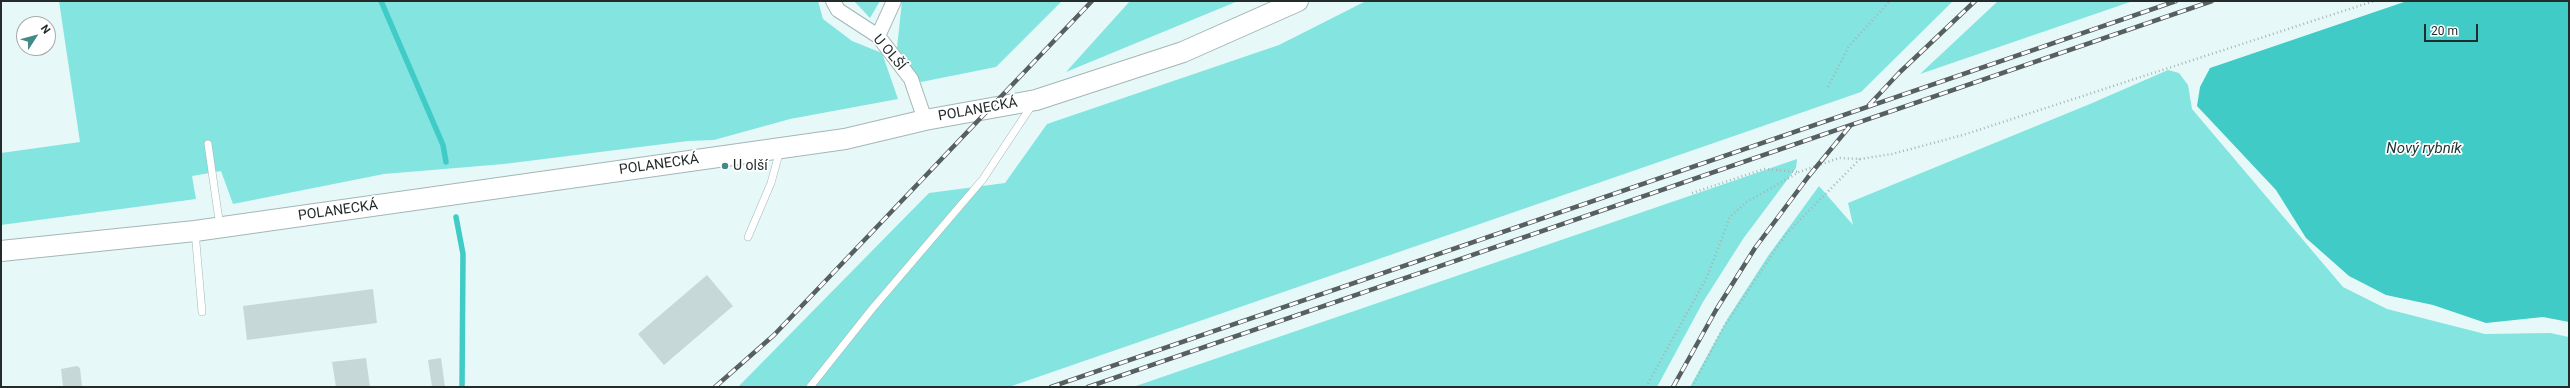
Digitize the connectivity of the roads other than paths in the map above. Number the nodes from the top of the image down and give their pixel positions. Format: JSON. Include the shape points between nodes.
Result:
{"nodes":[{"id":1,"x":833,"y":1,"type":"edge"},
{"id":2,"x":894,"y":1,"type":"edge"},
{"id":3,"x":1298,"y":1,"type":"edge"},
{"id":4,"x":878,"y":36,"type":"junction"},
{"id":5,"x":1036,"y":100,"type":"junction"},
{"id":6,"x":925,"y":120,"type":"junction"},
{"id":7,"x":208,"y":144,"type":"dead end"},
{"id":8,"x":781,"y":148,"type":"junction"},
{"id":9,"x":220,"y":227,"type":"junction"},
{"id":10,"x":195,"y":231,"type":"junction"},
{"id":11,"x":748,"y":237,"type":"dead end"},
{"id":12,"x":1,"y":251,"type":"edge"},
{"id":13,"x":202,"y":312,"type":"dead end"},
{"id":14,"x":810,"y":387,"type":"edge"}],
"edges":[{"from":1,"to":4,"type":"street","name":"U OLŠÍ","via":[[838,10]]},
{"from":2,"to":4,"type":"street"},
{"from":3,"to":5,"type":"street","name":"POLANECKÁ","via":[[1183,52]]},
{"from":4,"to":6,"type":"street","name":"U OLŠÍ","via":[[911,79]]},
{"from":5,"to":6,"type":"street","name":"POLANECKÁ"},
{"from":5,"to":14,"type":"lane","via":[[983,179]]},
{"from":6,"to":8,"type":"street","name":"POLANECKÁ","via":[[845,139]]},
{"from":7,"to":9,"type":"lane"},
{"from":8,"to":9,"type":"street","name":"POLANECKÁ"},
{"from":8,"to":11,"type":"lane","via":[[772,183]]},
{"from":9,"to":10,"type":"street","name":"POLANECKÁ"},
{"from":10,"to":12,"type":"street","name":"POLANECKÁ"},
{"from":10,"to":13,"type":"lane"}]}
